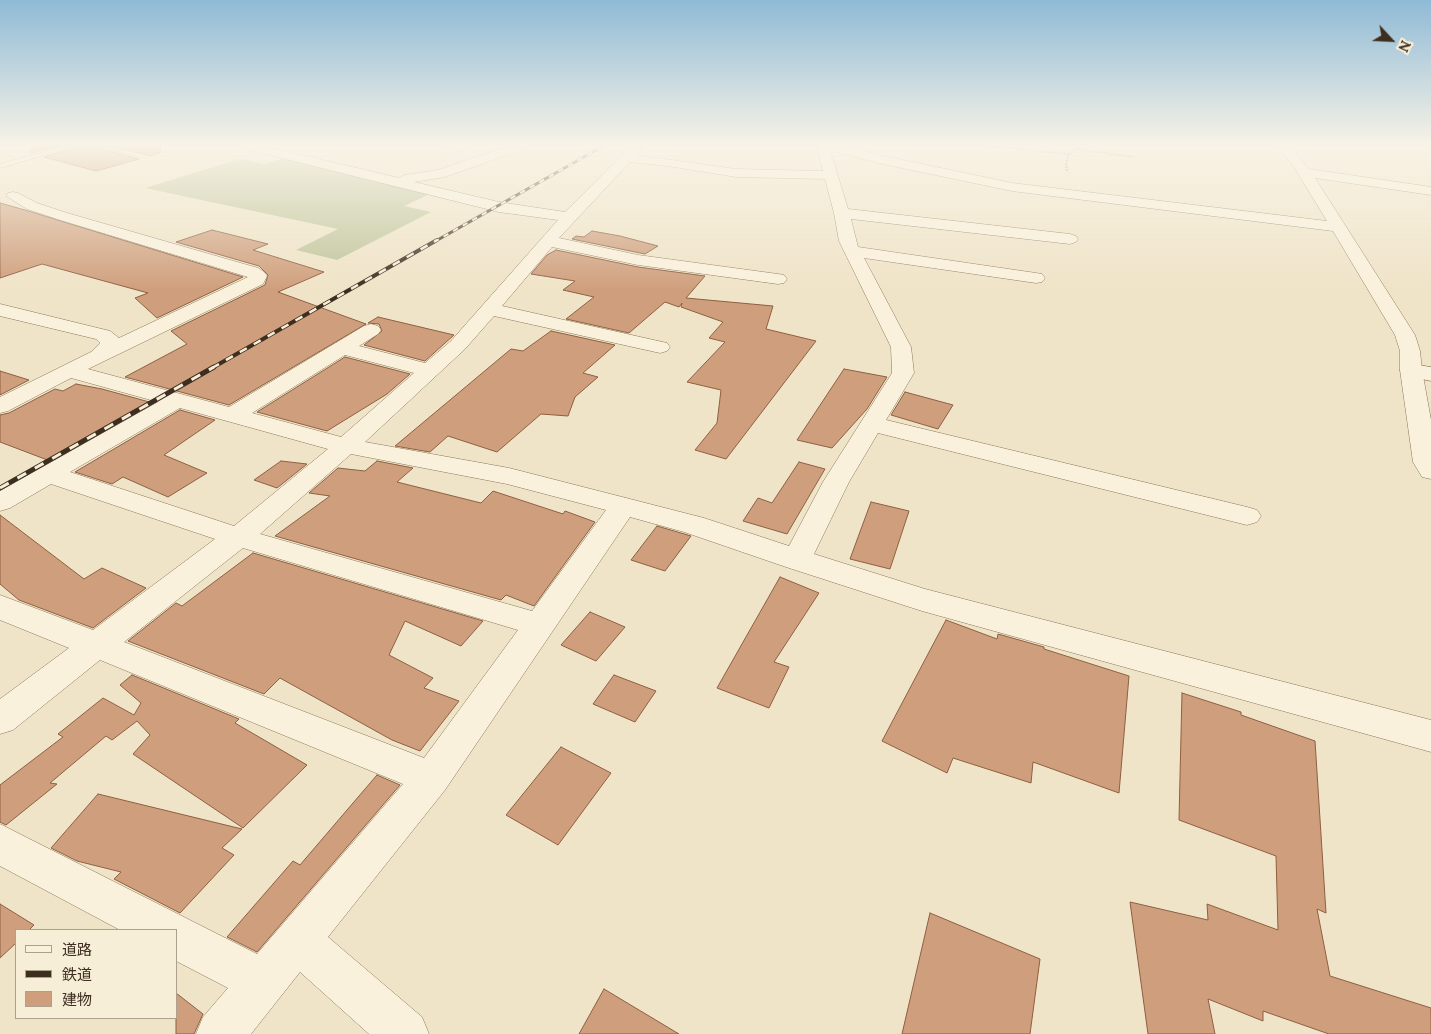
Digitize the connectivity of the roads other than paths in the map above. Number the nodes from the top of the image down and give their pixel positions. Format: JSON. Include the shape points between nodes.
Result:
{"nodes":[{"id":1,"x":446,"y":193,"type":"edge"},
{"id":2,"x":592,"y":193,"type":"edge"},
{"id":3,"x":836,"y":193,"type":"edge"},
{"id":4,"x":1063,"y":193,"type":"edge"},
{"id":5,"x":1317,"y":193,"type":"edge"},
{"id":6,"x":13,"y":196,"type":"dead end"},
{"id":7,"x":842,"y":213,"type":"junction"},
{"id":8,"x":569,"y":217,"type":"junction"},
{"id":9,"x":1337,"y":226,"type":"junction"},
{"id":10,"x":1070,"y":239,"type":"dead end"},
{"id":11,"x":548,"y":241,"type":"junction"},
{"id":12,"x":852,"y":251,"type":"junction"},
{"id":13,"x":1036,"y":278,"type":"dead end"},
{"id":14,"x":778,"y":279,"type":"dead end"},
{"id":15,"x":489,"y":309,"type":"junction"},
{"id":16,"x":0,"y":310,"type":"edge"},
{"id":17,"x":371,"y":330,"type":"dead end"},
{"id":18,"x":660,"y":347,"type":"dead end"},
{"id":19,"x":341,"y":348,"type":"junction"},
{"id":20,"x":98,"y":356,"type":"junction"},
{"id":21,"x":70,"y":371,"type":"junction"},
{"id":22,"x":430,"y":371,"type":"junction"},
{"id":23,"x":1421,"y":372,"type":"edge"},
{"id":24,"x":178,"y":400,"type":"junction"},
{"id":25,"x":0,"y":406,"type":"edge"},
{"id":26,"x":233,"y":415,"type":"junction"},
{"id":27,"x":872,"y":424,"type":"junction"},
{"id":28,"x":346,"y":446,"type":"junction"},
{"id":29,"x":1431,"y":471,"type":"edge"},
{"id":30,"x":49,"y":474,"type":"junction"},
{"id":31,"x":0,"y":502,"type":"edge"},
{"id":32,"x":623,"y":506,"type":"junction"},
{"id":33,"x":1247,"y":516,"type":"dead end"},
{"id":34,"x":238,"y":537,"type":"junction"},
{"id":35,"x":796,"y":560,"type":"junction"},
{"id":36,"x":0,"y":607,"type":"edge"},
{"id":37,"x":540,"y":625,"type":"junction"},
{"id":38,"x":94,"y":646,"type":"junction"},
{"id":39,"x":0,"y":719,"type":"edge"},
{"id":40,"x":1431,"y":736,"type":"edge"},
{"id":41,"x":432,"y":778,"type":"junction"},
{"id":42,"x":0,"y":844,"type":"edge"},
{"id":43,"x":162,"y":929,"type":"edge"},
{"id":44,"x":178,"y":937,"type":"edge"},
{"id":45,"x":298,"y":940,"type":"junction"},
{"id":46,"x":263,"y":982,"type":"junction"},
{"id":47,"x":220,"y":1034,"type":"edge"},
{"id":48,"x":405,"y":1034,"type":"edge"}],
"edges":[{"from":1,"to":8,"type":"street","via":[[498,206]]},
{"from":2,"to":8,"type":"street"},
{"from":3,"to":7,"type":"street"},
{"from":4,"to":9,"type":"street"},
{"from":5,"to":9,"type":"street"},
{"from":6,"to":20,"type":"street","via":[[62,216],[258,276],[257,280]]},
{"from":7,"to":10,"type":"street"},
{"from":7,"to":12,"type":"street","via":[[846,241]]},
{"from":8,"to":11,"type":"street"},
{"from":9,"to":23,"type":"street","via":[[1405,335]]},
{"from":11,"to":14,"type":"street","via":[[638,260]]},
{"from":11,"to":15,"type":"street"},
{"from":12,"to":13,"type":"street"},
{"from":12,"to":27,"type":"street","via":[[901,347],[903,373]]},
{"from":15,"to":18,"type":"street"},
{"from":15,"to":22,"type":"street"},
{"from":16,"to":20,"type":"street","via":[[103,335],[112,343]]},
{"from":17,"to":19,"type":"street"},
{"from":19,"to":22,"type":"street"},
{"from":19,"to":26,"type":"street"},
{"from":20,"to":21,"type":"street"},
{"from":21,"to":24,"type":"street"},
{"from":21,"to":25,"type":"street"},
{"from":22,"to":28,"type":"street"},
{"from":23,"to":29,"type":"street","via":[[1426,462]]},
{"from":24,"to":26,"type":"street"},
{"from":24,"to":30,"type":"street"},
{"from":26,"to":28,"type":"street"},
{"from":27,"to":33,"type":"street"},
{"from":27,"to":35,"type":"street","via":[[836,482]]},
{"from":28,"to":32,"type":"street","via":[[509,476]]},
{"from":28,"to":34,"type":"street"},
{"from":30,"to":31,"type":"street"},
{"from":30,"to":34,"type":"street"},
{"from":32,"to":35,"type":"street","via":[[694,525]]},
{"from":32,"to":37,"type":"street"},
{"from":34,"to":37,"type":"street"},
{"from":34,"to":38,"type":"street"},
{"from":35,"to":40,"type":"street","via":[[922,600]]},
{"from":36,"to":38,"type":"street"},
{"from":37,"to":41,"type":"street"},
{"from":38,"to":39,"type":"street"},
{"from":38,"to":41,"type":"street"},
{"from":41,"to":45,"type":"street"},
{"from":42,"to":43,"type":"street"},
{"from":44,"to":46,"type":"street"},
{"from":45,"to":46,"type":"street"},
{"from":45,"to":48,"type":"street"},
{"from":46,"to":47,"type":"street"}]}
